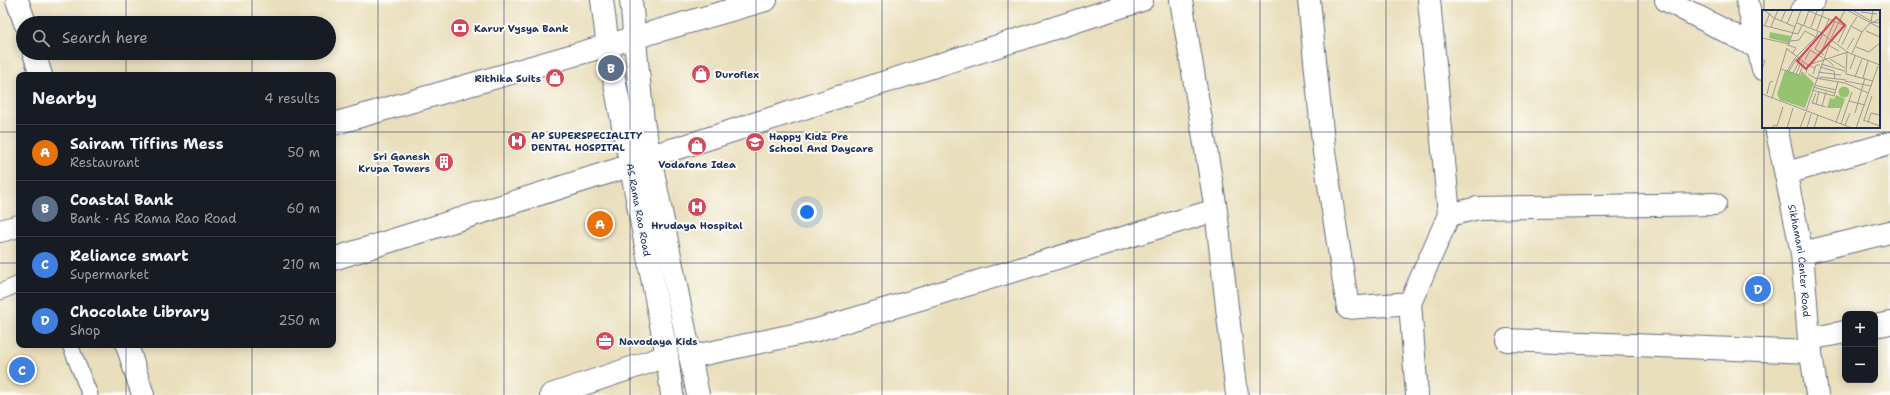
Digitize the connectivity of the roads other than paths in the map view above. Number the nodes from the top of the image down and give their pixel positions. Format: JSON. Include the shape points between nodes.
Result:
{"nodes":[{"id":1,"x":18,"y":0,"type":"edge"},
{"id":2,"x":602,"y":0,"type":"edge"},
{"id":3,"x":631,"y":0,"type":"edge"},
{"id":4,"x":766,"y":0,"type":"edge"},
{"id":5,"x":1142,"y":0,"type":"edge"},
{"id":6,"x":1181,"y":0,"type":"edge"},
{"id":7,"x":1309,"y":0,"type":"edge"},
{"id":8,"x":1430,"y":0,"type":"edge"},
{"id":9,"x":1666,"y":0,"type":"edge"},
{"id":10,"x":1747,"y":0,"type":"edge"},
{"id":11,"x":1814,"y":0,"type":"edge"},
{"id":12,"x":1802,"y":10,"type":"edge"},
{"id":13,"x":23,"y":16,"type":"edge"},
{"id":14,"x":634,"y":37,"type":"junction"},
{"id":15,"x":608,"y":46,"type":"junction"},
{"id":16,"x":1760,"y":46,"type":"edge"},
{"id":17,"x":36,"y":60,"type":"edge"},
{"id":18,"x":1762,"y":62,"type":"edge"},
{"id":19,"x":40,"y":72,"type":"edge"},
{"id":20,"x":336,"y":123,"type":"edge"},
{"id":21,"x":1776,"y":128,"type":"edge"},
{"id":22,"x":1890,"y":143,"type":"edge"},
{"id":23,"x":649,"y":156,"type":"junction"},
{"id":24,"x":629,"y":166,"type":"junction"},
{"id":25,"x":1787,"y":173,"type":"junction"},
{"id":26,"x":1715,"y":204,"type":"dead end"},
{"id":27,"x":1216,"y":210,"type":"junction"},
{"id":28,"x":1449,"y":215,"type":"junction"},
{"id":29,"x":16,"y":227,"type":"edge"},
{"id":30,"x":0,"y":231,"type":"edge"},
{"id":31,"x":1890,"y":232,"type":"edge"},
{"id":32,"x":1802,"y":253,"type":"junction"},
{"id":33,"x":336,"y":258,"type":"edge"},
{"id":34,"x":16,"y":285,"type":"edge"},
{"id":35,"x":0,"y":292,"type":"edge"},
{"id":36,"x":1410,"y":302,"type":"junction"},
{"id":37,"x":1890,"y":323,"type":"edge"},
{"id":38,"x":1878,"y":325,"type":"edge"},
{"id":39,"x":1842,"y":333,"type":"edge"},
{"id":40,"x":1507,"y":340,"type":"dead end"},
{"id":41,"x":1810,"y":346,"type":"junction"},
{"id":42,"x":71,"y":348,"type":"edge"},
{"id":43,"x":128,"y":348,"type":"edge"},
{"id":44,"x":667,"y":356,"type":"junction"},
{"id":45,"x":690,"y":357,"type":"junction"},
{"id":46,"x":90,"y":395,"type":"edge"},
{"id":47,"x":143,"y":395,"type":"edge"},
{"id":48,"x":551,"y":395,"type":"edge"},
{"id":49,"x":672,"y":395,"type":"edge"},
{"id":50,"x":698,"y":395,"type":"edge"},
{"id":51,"x":1237,"y":395,"type":"edge"},
{"id":52,"x":1417,"y":395,"type":"edge"},
{"id":53,"x":1817,"y":395,"type":"edge"}],
"edges":[{"from":1,"to":13,"type":"street"},
{"from":2,"to":15,"type":"street","name":"AS Rama Rao Road"},
{"from":3,"to":14,"type":"street","name":"AS Rama Rao Road"},
{"from":4,"to":14,"type":"street"},
{"from":5,"to":23,"type":"street"},
{"from":6,"to":27,"type":"street"},
{"from":7,"to":36,"type":"street","via":[[1324,152],[1348,308]]},
{"from":8,"to":28,"type":"street"},
{"from":9,"to":16,"type":"street"},
{"from":10,"to":16,"type":"street"},
{"from":11,"to":12,"type":"street"},
{"from":14,"to":15,"type":"street"},
{"from":14,"to":23,"type":"street","name":"AS Rama Rao Road"},
{"from":15,"to":20,"type":"street"},
{"from":15,"to":24,"type":"street","name":"AS Rama Rao Road"},
{"from":16,"to":18,"type":"street"},
{"from":17,"to":19,"type":"street"},
{"from":21,"to":25,"type":"street","name":"Sikhamani Center Road"},
{"from":22,"to":25,"type":"street"},
{"from":23,"to":45,"type":"street","name":"AS Rama Rao Road"},
{"from":24,"to":33,"type":"street"},
{"from":24,"to":44,"type":"street","name":"AS Rama Rao Road"},
{"from":25,"to":32,"type":"street","name":"Sikhamani Center Road"},
{"from":26,"to":28,"type":"street","via":[[1478,208]]},
{"from":27,"to":45,"type":"street","via":[[817,330]]},
{"from":27,"to":51,"type":"street"},
{"from":28,"to":36,"type":"street"},
{"from":29,"to":30,"type":"street"},
{"from":31,"to":32,"type":"street"},
{"from":32,"to":41,"type":"street","name":"Sikhamani Center Road"},
{"from":34,"to":35,"type":"lane"},
{"from":36,"to":52,"type":"street"},
{"from":37,"to":38,"type":"street"},
{"from":39,"to":41,"type":"street"},
{"from":40,"to":41,"type":"street"},
{"from":41,"to":53,"type":"street","name":"Sikhamani Center Road"},
{"from":42,"to":46,"type":"lane"},
{"from":43,"to":47,"type":"street"},
{"from":44,"to":48,"type":"street"},
{"from":44,"to":49,"type":"street","name":"AS Rama Rao Road"},
{"from":45,"to":50,"type":"street","name":"AS Rama Rao Road"}]}
